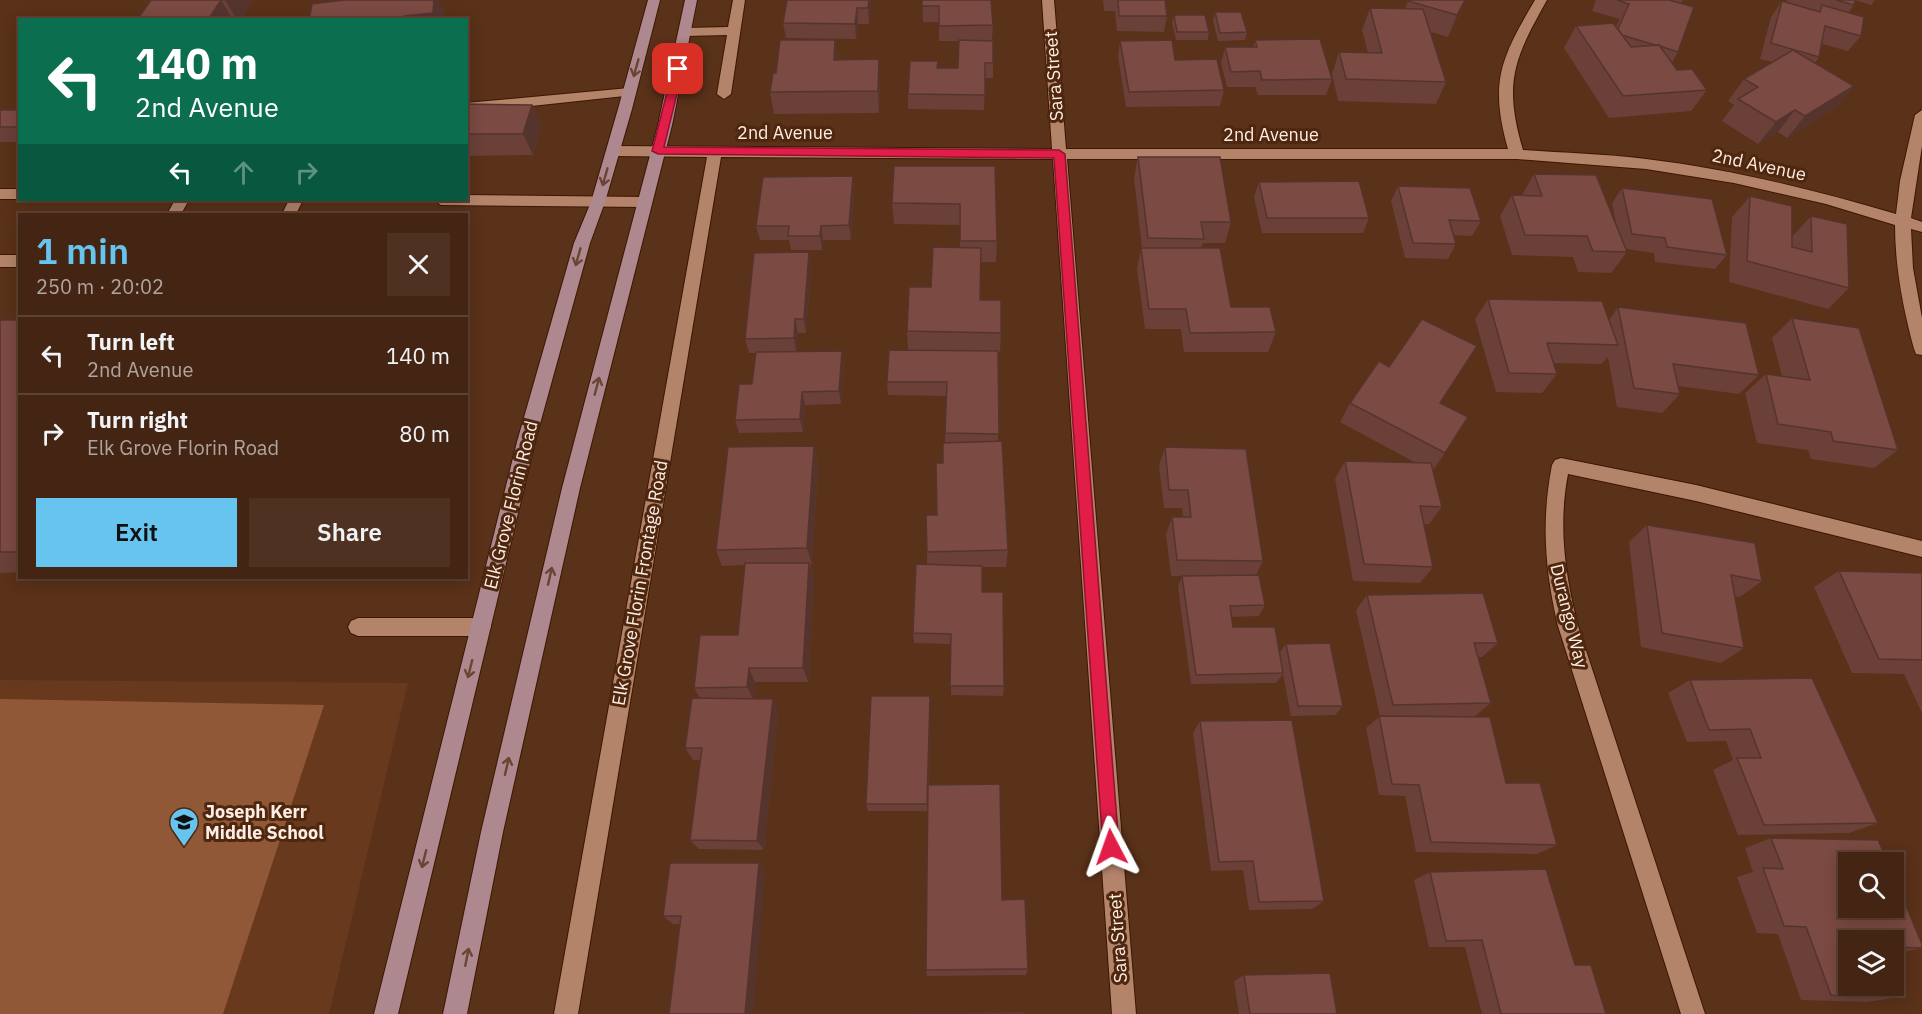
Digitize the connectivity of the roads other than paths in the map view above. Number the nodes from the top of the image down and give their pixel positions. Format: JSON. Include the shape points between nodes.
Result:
{"nodes":[{"id":1,"x":654,"y":0,"type":"edge"},
{"id":2,"x":692,"y":0,"type":"edge"},
{"id":3,"x":740,"y":0,"type":"edge"},
{"id":4,"x":1048,"y":0,"type":"edge"},
{"id":5,"x":1541,"y":0,"type":"edge"},
{"id":6,"x":734,"y":31,"type":"junction"},
{"id":7,"x":686,"y":32,"type":"junction"},
{"id":8,"x":629,"y":92,"type":"junction"},
{"id":9,"x":724,"y":94,"type":"dead end"},
{"id":10,"x":468,"y":108,"type":"edge"},
{"id":11,"x":1922,"y":115,"type":"edge"},
{"id":12,"x":613,"y":151,"type":"junction"},
{"id":13,"x":658,"y":151,"type":"junction"},
{"id":14,"x":716,"y":152,"type":"junction"},
{"id":15,"x":1059,"y":154,"type":"junction"},
{"id":16,"x":1517,"y":154,"type":"junction"},
{"id":17,"x":0,"y":194,"type":"edge"},
{"id":18,"x":18,"y":194,"type":"edge"},
{"id":19,"x":468,"y":200,"type":"edge"},
{"id":20,"x":598,"y":202,"type":"junction"},
{"id":21,"x":645,"y":202,"type":"junction"},
{"id":22,"x":1903,"y":221,"type":"junction"},
{"id":23,"x":1922,"y":227,"type":"edge"},
{"id":24,"x":0,"y":261,"type":"edge"},
{"id":25,"x":18,"y":261,"type":"edge"},
{"id":26,"x":1922,"y":349,"type":"edge"},
{"id":27,"x":1922,"y":549,"type":"edge"},
{"id":28,"x":358,"y":627,"type":"dead end"},
{"id":29,"x":480,"y":627,"type":"junction"},
{"id":30,"x":386,"y":1014,"type":"edge"},
{"id":31,"x":455,"y":1014,"type":"edge"},
{"id":32,"x":566,"y":1014,"type":"edge"},
{"id":33,"x":1124,"y":1014,"type":"edge"},
{"id":34,"x":1693,"y":1014,"type":"edge"}],
"edges":[{"from":1,"to":8,"type":"main road","name":"Elk Grove Florin Road","one_way":true},
{"from":2,"to":7,"type":"main road"},
{"from":3,"to":6,"type":"street"},
{"from":4,"to":15,"type":"street","name":"Sara Street"},
{"from":5,"to":16,"type":"street","via":[[1512,52],[1504,83],[1504,106]]},
{"from":6,"to":7,"type":"street"},
{"from":6,"to":9,"type":"street"},
{"from":7,"to":13,"type":"main road"},
{"from":8,"to":10,"type":"street"},
{"from":8,"to":12,"type":"main road","name":"Elk Grove Florin Road"},
{"from":11,"to":22,"type":"street"},
{"from":12,"to":13,"type":"street","name":"2nd Avenue"},
{"from":12,"to":20,"type":"main road","name":"Elk Grove Florin Road","one_way":true},
{"from":13,"to":14,"type":"street","name":"2nd Avenue"},
{"from":13,"to":21,"type":"main road"},
{"from":14,"to":15,"type":"street","name":"2nd Avenue"},
{"from":14,"to":32,"type":"street","name":"Elk Grove Florin Frontage Road"},
{"from":15,"to":16,"type":"street","name":"2nd Avenue"},
{"from":15,"to":33,"type":"street","name":"Sara Street"},
{"from":16,"to":22,"type":"street","name":"2nd Avenue","via":[[1635,162],[1734,178]]},
{"from":17,"to":18,"type":"street"},
{"from":19,"to":20,"type":"street"},
{"from":20,"to":21,"type":"street"},
{"from":20,"to":29,"type":"main road","name":"Elk Grove Florin Road","one_way":true,"via":[[582,243],[526,442]]},
{"from":31,"to":21,"type":"main road","one_way":true,"via":[[492,832],[571,488]]},
{"from":22,"to":23,"type":"street","name":"2nd Avenue"},
{"from":22,"to":26,"type":"street","via":[[1906,276]]},
{"from":24,"to":25,"type":"street"},
{"from":27,"to":34,"type":"street","name":"Durango Way","via":[[1696,493],[1561,465],[1553,500],[1556,579]]},
{"from":28,"to":29,"type":"street"},
{"from":29,"to":30,"type":"main road","name":"Elk Grove Florin Road","one_way":true}]}
